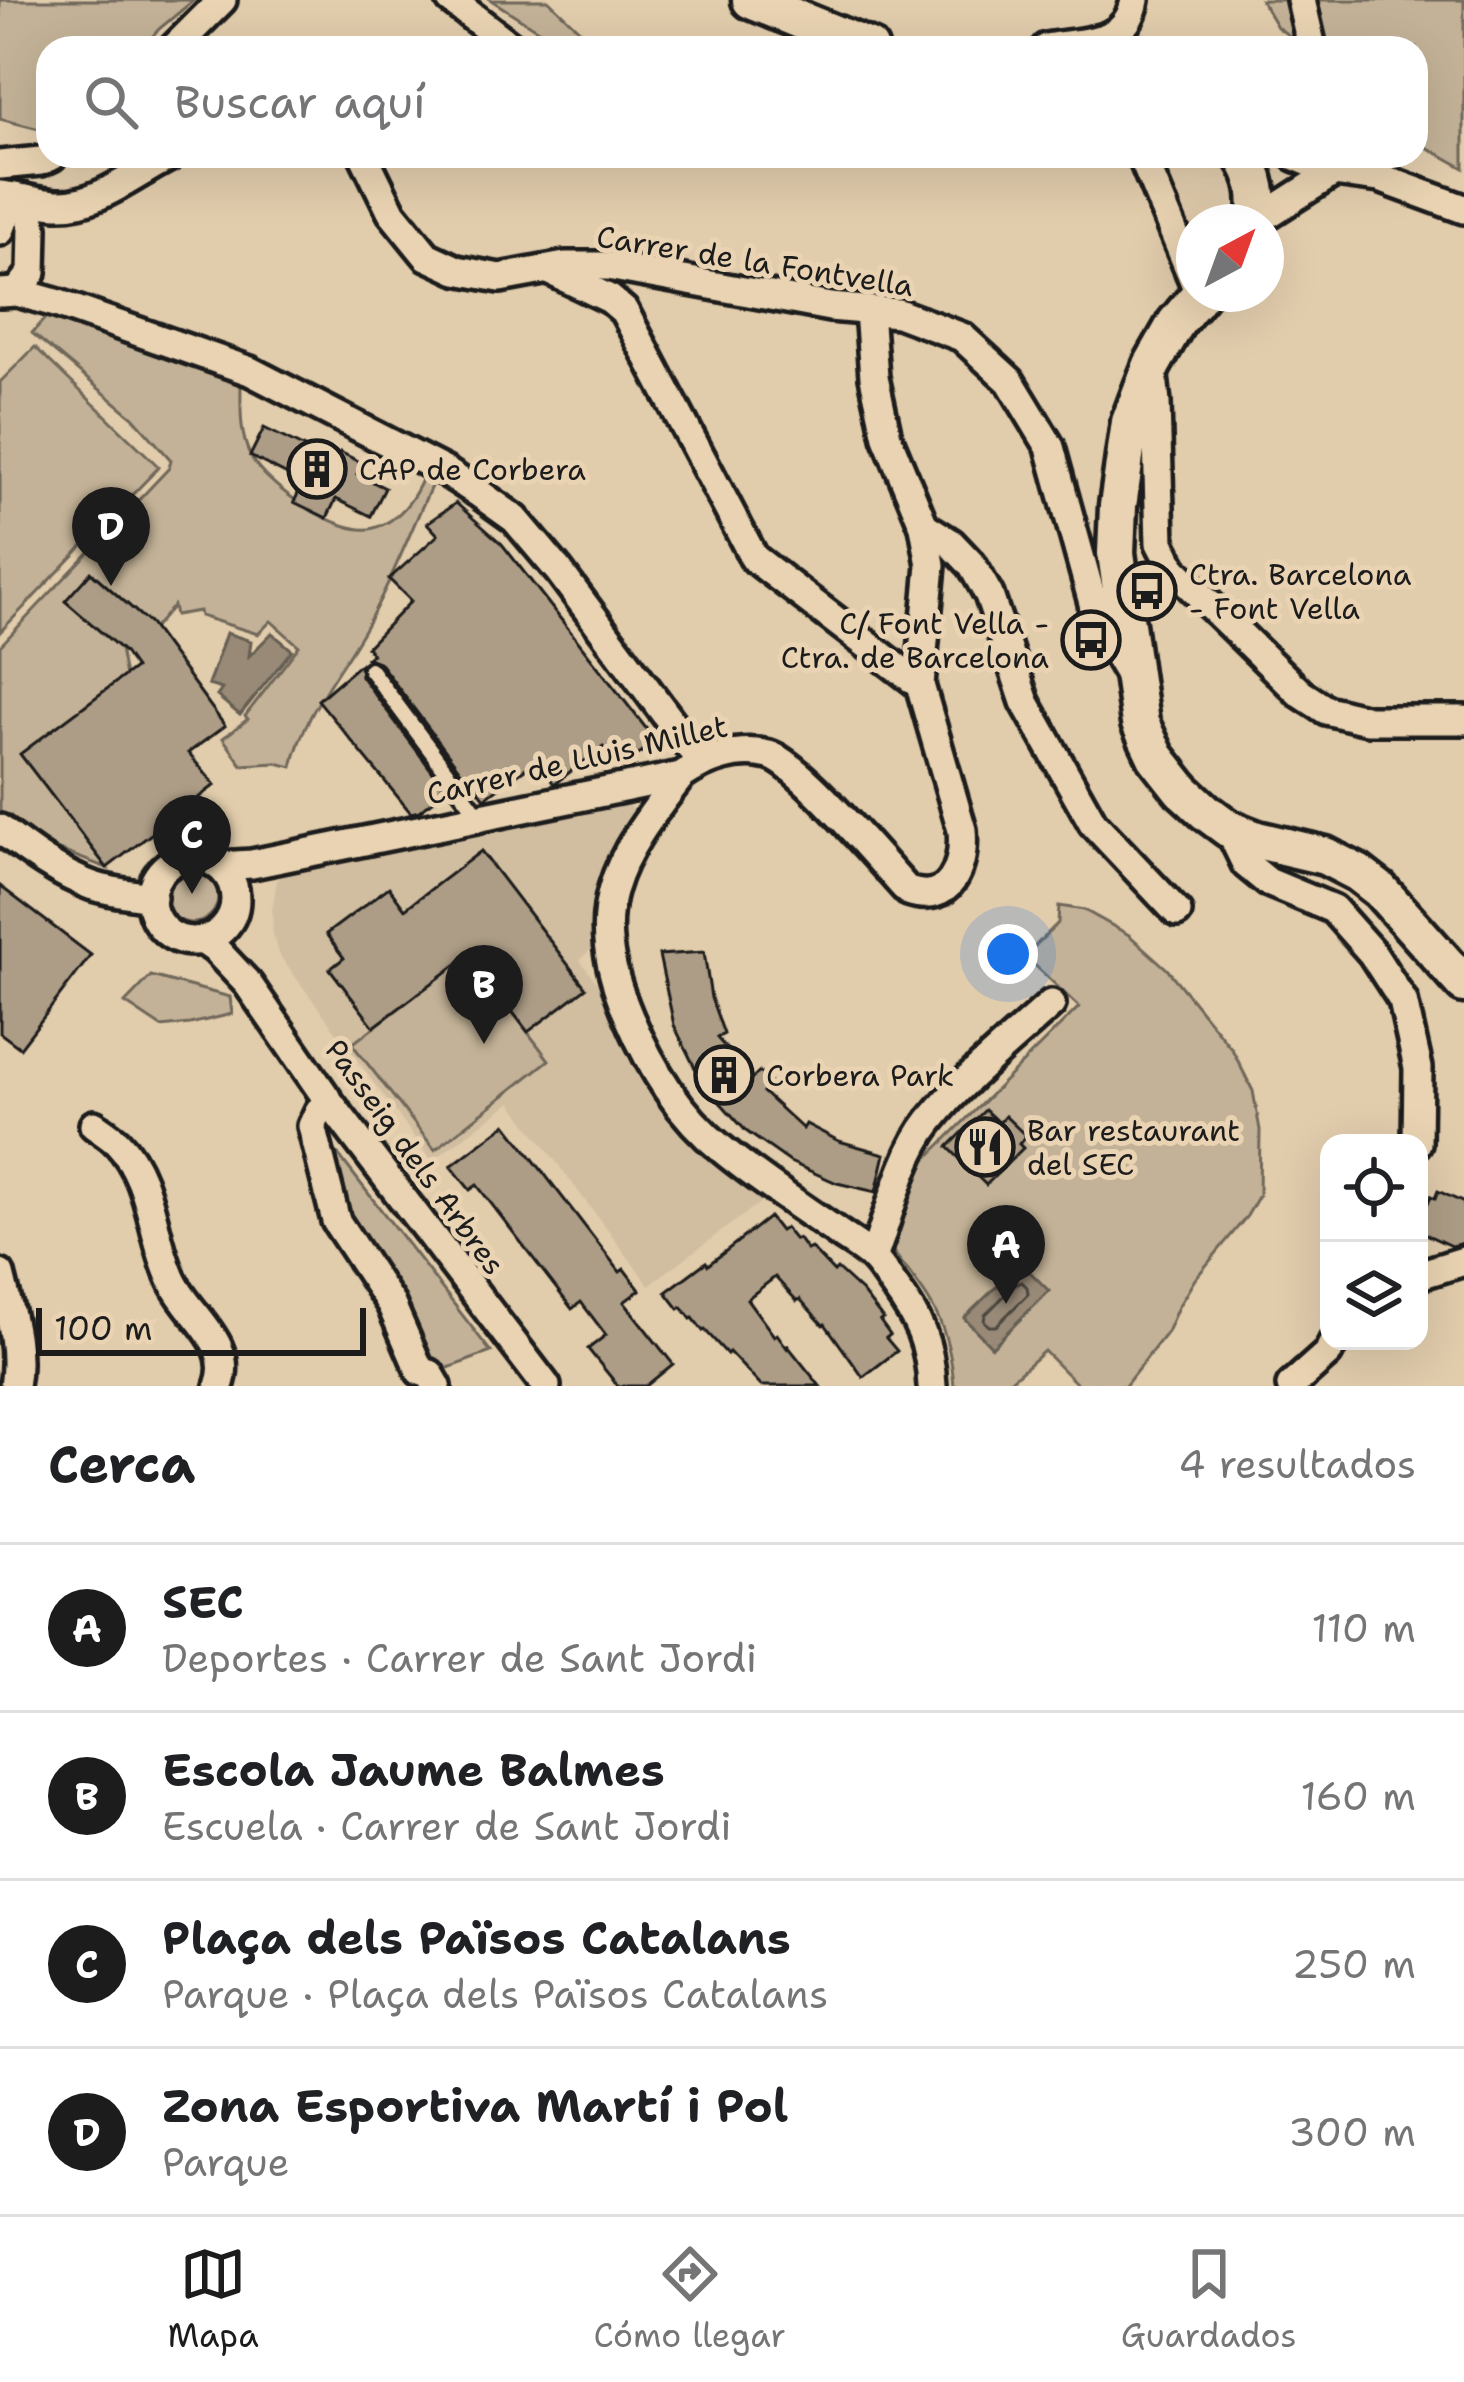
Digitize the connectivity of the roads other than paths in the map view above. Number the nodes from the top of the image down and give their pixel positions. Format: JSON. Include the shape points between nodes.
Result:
{"nodes":[{"id":1,"x":222,"y":0,"type":"edge"},
{"id":2,"x":451,"y":0,"type":"edge"},
{"id":3,"x":751,"y":0,"type":"edge"},
{"id":4,"x":1135,"y":0,"type":"edge"},
{"id":5,"x":1301,"y":0,"type":"edge"},
{"id":6,"x":186,"y":36,"type":"edge"},
{"id":7,"x":498,"y":36,"type":"edge"},
{"id":8,"x":840,"y":36,"type":"edge"},
{"id":9,"x":1110,"y":36,"type":"edge"},
{"id":10,"x":1309,"y":36,"type":"edge"},
{"id":11,"x":148,"y":168,"type":"edge"},
{"id":12,"x":370,"y":168,"type":"edge"},
{"id":13,"x":1147,"y":168,"type":"edge"},
{"id":14,"x":1249,"y":168,"type":"edge"},
{"id":15,"x":1332,"y":168,"type":"edge"},
{"id":16,"x":1350,"y":168,"type":"edge"},
{"id":17,"x":13,"y":197,"type":"edge"},
{"id":18,"x":56,"y":204,"type":"junction"},
{"id":19,"x":1259,"y":204,"type":"edge"},
{"id":20,"x":1282,"y":204,"type":"edge"},
{"id":21,"x":1464,"y":209,"type":"edge"},
{"id":22,"x":33,"y":228,"type":"junction"},
{"id":23,"x":0,"y":231,"type":"edge"},
{"id":24,"x":1176,"y":238,"type":"edge"},
{"id":25,"x":548,"y":269,"type":"junction"},
{"id":26,"x":5,"y":291,"type":"edge"},
{"id":27,"x":869,"y":311,"type":"junction"},
{"id":28,"x":1185,"y":312,"type":"edge"},
{"id":29,"x":1152,"y":365,"type":"junction"},
{"id":30,"x":924,"y":526,"type":"junction"},
{"id":31,"x":1108,"y":607,"type":"junction"},
{"id":32,"x":370,"y":668,"type":"dead end"},
{"id":33,"x":920,"y":685,"type":"junction"},
{"id":34,"x":1464,"y":720,"type":"edge"},
{"id":35,"x":691,"y":769,"type":"junction"},
{"id":36,"x":632,"y":784,"type":"junction"},
{"id":37,"x":651,"y":814,"type":"junction"},
{"id":38,"x":481,"y":818,"type":"junction"},
{"id":39,"x":0,"y":829,"type":"edge"},
{"id":40,"x":1228,"y":830,"type":"junction"},
{"id":41,"x":1282,"y":846,"type":"junction"},
{"id":42,"x":219,"y":866,"type":"junction"},
{"id":43,"x":1268,"y":882,"type":"junction"},
{"id":44,"x":152,"y":897,"type":"junction"},
{"id":45,"x":1177,"y":912,"type":"dead end"},
{"id":46,"x":226,"y":924,"type":"junction"},
{"id":47,"x":202,"y":940,"type":"junction"},
{"id":48,"x":233,"y":966,"type":"junction"},
{"id":49,"x":1464,"y":984,"type":"edge"},
{"id":50,"x":1052,"y":1004,"type":"dead end"},
{"id":51,"x":330,"y":1103,"type":"junction"},
{"id":52,"x":94,"y":1125,"type":"dead end"},
{"id":53,"x":1417,"y":1134,"type":"edge"},
{"id":54,"x":873,"y":1258,"type":"junction"},
{"id":55,"x":1464,"y":1261,"type":"edge"},
{"id":56,"x":1428,"y":1271,"type":"edge"},
{"id":57,"x":0,"y":1274,"type":"edge"},
{"id":58,"x":1330,"y":1350,"type":"edge"},
{"id":59,"x":422,"y":1381,"type":"edge"},
{"id":60,"x":927,"y":1381,"type":"edge"},
{"id":61,"x":14,"y":1386,"type":"edge"},
{"id":62,"x":219,"y":1386,"type":"edge"},
{"id":63,"x":546,"y":1386,"type":"edge"},
{"id":64,"x":1291,"y":1386,"type":"edge"}],
"edges":[{"from":1,"to":6,"type":"street"},
{"from":2,"to":7,"type":"street"},
{"from":3,"to":8,"type":"street"},
{"from":4,"to":9,"type":"street","via":[[1132,17]]},
{"from":5,"to":10,"type":"street"},
{"from":11,"to":18,"type":"street","via":[[94,197]]},
{"from":12,"to":25,"type":"street","name":"Carrer de la Fontvella","via":[[427,256],[500,278]]},
{"from":13,"to":24,"type":"street"},
{"from":14,"to":19,"type":"street"},
{"from":15,"to":20,"type":"street"},
{"from":16,"to":21,"type":"street"},
{"from":17,"to":18,"type":"street"},
{"from":17,"to":22,"type":"street"},
{"from":17,"to":23,"type":"street"},
{"from":18,"to":22,"type":"street"},
{"from":22,"to":26,"type":"street","via":[[32,273]]},
{"from":25,"to":27,"type":"street","name":"Carrer de la Fontvella","via":[[608,266]]},
{"from":25,"to":33,"type":"street","via":[[624,310],[754,558]]},
{"from":26,"to":35,"type":"street","via":[[250,371],[480,494],[515,519],[559,571]]},
{"from":27,"to":30,"type":"street","name":"Carrer de Lluis Millet","via":[[887,437]]},
{"from":27,"to":31,"type":"street","name":"Carrer de la Fontvella","via":[[962,337],[1010,381],[1050,447]]},
{"from":28,"to":29,"type":"street"},
{"from":29,"to":31,"type":"street","via":[[1130,422]]},
{"from":29,"to":34,"type":"street","via":[[1160,543],[1174,570],[1326,710],[1368,720]]},
{"from":30,"to":33,"type":"street","name":"Carrer de Lluis Millet","via":[[932,565]]},
{"from":30,"to":45,"type":"street","via":[[972,565],[1025,701],[1094,823]]},
{"from":31,"to":40,"type":"street","via":[[1156,757]]},
{"from":32,"to":38,"type":"lane"},
{"from":33,"to":35,"type":"street","name":"Carrer de Lluis Millet","via":[[963,843],[960,865],[943,889],[908,891],[783,761],[721,756]]},
{"from":35,"to":36,"type":"street","name":"Carrer de Lluis Millet"},
{"from":35,"to":37,"type":"street"},
{"from":36,"to":37,"type":"street"},
{"from":36,"to":38,"type":"street","name":"Carrer de Lluis Millet"},
{"from":37,"to":54,"type":"street","via":[[610,892],[607,948],[655,1070],[721,1149]]},
{"from":38,"to":42,"type":"street","name":"Carrer de Lluis Millet"},
{"from":39,"to":44,"type":"street","via":[[81,881]]},
{"from":40,"to":41,"type":"street"},
{"from":40,"to":43,"type":"street","via":[[1246,864]]},
{"from":41,"to":43,"type":"street"},
{"from":41,"to":49,"type":"street","via":[[1325,856],[1380,890]]},
{"from":42,"to":44,"type":"street","via":[[200,858],[171,864]]},
{"from":42,"to":46,"type":"street","via":[[234,889]]},
{"from":43,"to":53,"type":"street","via":[[1333,909],[1403,1000],[1418,1068]]},
{"from":44,"to":47,"type":"street","via":[[167,932]]},
{"from":46,"to":47,"type":"street"},
{"from":46,"to":48,"type":"street","name":"Passeig dels Arbres"},
{"from":47,"to":48,"type":"street","name":"Passeig dels Arbres"},
{"from":48,"to":51,"type":"street","name":"Passeig dels Arbres"},
{"from":50,"to":54,"type":"street","via":[[929,1122]]},
{"from":51,"to":59,"type":"street","via":[[312,1126],[336,1221],[391,1304]]},
{"from":51,"to":63,"type":"street","name":"Passeig dels Arbres"},
{"from":52,"to":62,"type":"street","via":[[116,1141],[143,1186],[173,1283],[217,1342]]},
{"from":54,"to":60,"type":"street","via":[[926,1341]]},
{"from":55,"to":56,"type":"street"},
{"from":57,"to":61,"type":"street","via":[[14,1330]]},
{"from":58,"to":64,"type":"street"}]}
